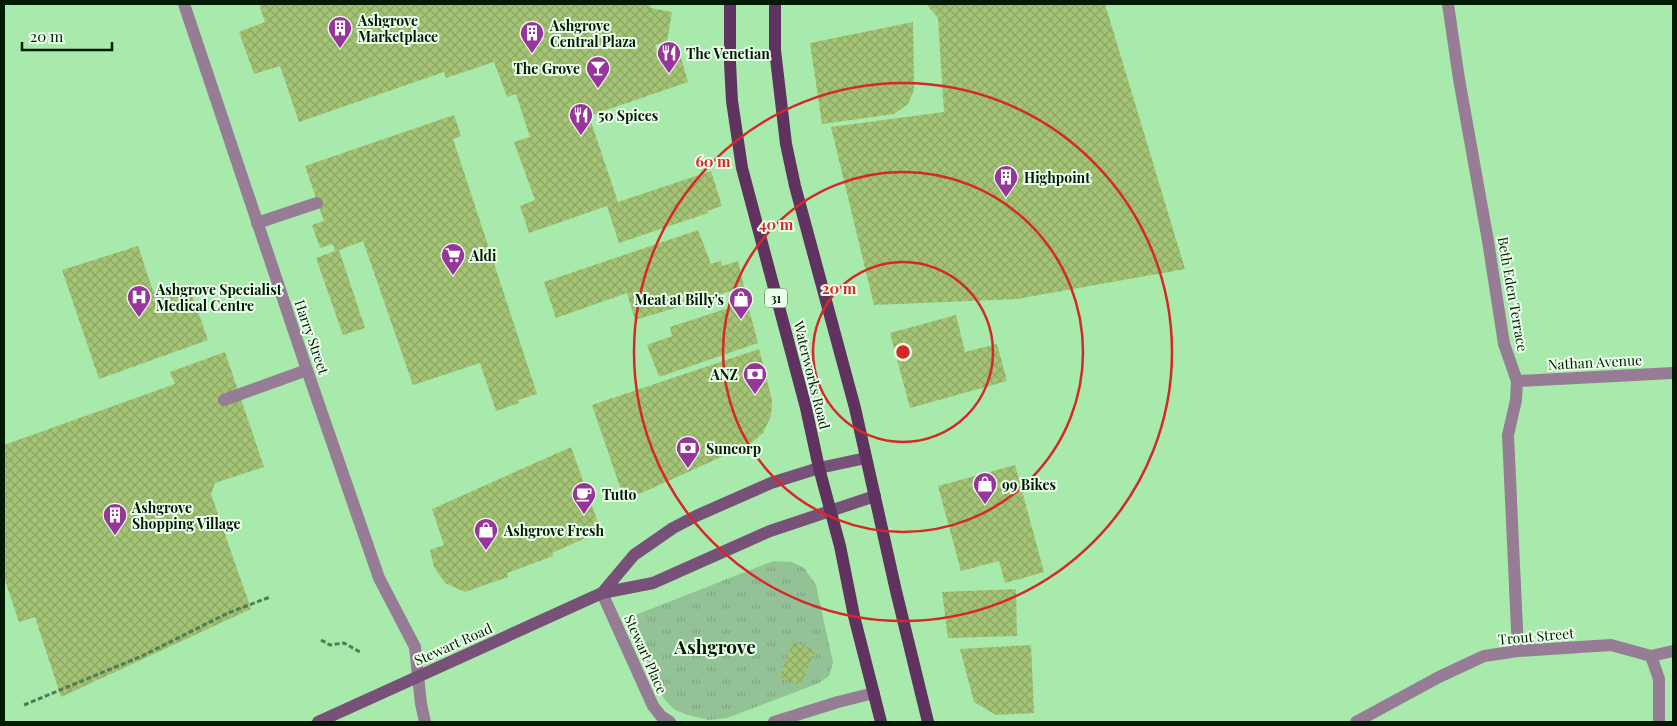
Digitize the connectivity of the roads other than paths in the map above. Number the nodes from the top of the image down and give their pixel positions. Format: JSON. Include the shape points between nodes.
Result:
{"nodes":[{"id":1,"x":184,"y":4,"type":"edge"},
{"id":2,"x":730,"y":4,"type":"edge"},
{"id":3,"x":775,"y":4,"type":"edge"},
{"id":4,"x":1448,"y":4,"type":"edge"},
{"id":5,"x":317,"y":203,"type":"dead end"},
{"id":6,"x":257,"y":223,"type":"junction"},
{"id":7,"x":307,"y":370,"type":"junction"},
{"id":8,"x":1673,"y":373,"type":"edge"},
{"id":9,"x":1517,"y":381,"type":"junction"},
{"id":10,"x":224,"y":400,"type":"dead end"},
{"id":11,"x":866,"y":458,"type":"junction"},
{"id":12,"x":819,"y":468,"type":"junction"},
{"id":13,"x":875,"y":496,"type":"junction"},
{"id":14,"x":831,"y":510,"type":"junction"},
{"id":15,"x":602,"y":593,"type":"junction"},
{"id":16,"x":1518,"y":651,"type":"junction"},
{"id":17,"x":1673,"y":651,"type":"edge"},
{"id":18,"x":1651,"y":656,"type":"junction"},
{"id":19,"x":418,"y":676,"type":"junction"},
{"id":20,"x":874,"y":693,"type":"junction"},
{"id":21,"x":318,"y":722,"type":"edge"},
{"id":22,"x":426,"y":722,"type":"edge"},
{"id":23,"x":670,"y":722,"type":"edge"},
{"id":24,"x":774,"y":722,"type":"edge"},
{"id":25,"x":881,"y":722,"type":"edge"},
{"id":26,"x":928,"y":722,"type":"edge"},
{"id":27,"x":1356,"y":722,"type":"edge"},
{"id":28,"x":1659,"y":722,"type":"edge"}],
"edges":[{"from":1,"to":6,"type":"street","name":"Harry Street"},
{"from":2,"to":12,"type":"main road","name":"Waterworks Road","number":"31","via":[[732,101],[742,168]]},
{"from":3,"to":11,"type":"main road","via":[[774,50],[786,144]]},
{"from":4,"to":9,"type":"street","name":"Beth Eden Terrace","via":[[1504,344]]},
{"from":5,"to":6,"type":"street"},
{"from":6,"to":7,"type":"street","name":"Harry Street"},
{"from":7,"to":10,"type":"street"},
{"from":7,"to":19,"type":"street","name":"Harry Street","via":[[379,578],[414,647]]},
{"from":8,"to":9,"type":"street","name":"Nathan Avenue"},
{"from":9,"to":16,"type":"street","name":"Beth Eden Terrace","via":[[1508,435]]},
{"from":11,"to":12,"type":"main road","name":"Stewart Road"},
{"from":11,"to":13,"type":"main road"},
{"from":12,"to":14,"type":"main road","name":"Waterworks Road","number":"31"},
{"from":12,"to":15,"type":"main road","name":"Stewart Road","via":[[771,483],[673,528],[634,555]]},
{"from":13,"to":14,"type":"main road","name":"Stewart Road"},
{"from":13,"to":26,"type":"main road"},
{"from":14,"to":15,"type":"main road","name":"Stewart Road","via":[[770,531],[653,583]]},
{"from":14,"to":20,"type":"main road","name":"Waterworks Road","number":"31"},
{"from":15,"to":19,"type":"main road","name":"Stewart Road"},
{"from":15,"to":23,"type":"street","name":"Stewart Place","via":[[652,706]]},
{"from":16,"to":18,"type":"street","name":"Trout Street","via":[[1610,646]]},
{"from":16,"to":27,"type":"street","name":"Trout Street","via":[[1484,656]]},
{"from":17,"to":18,"type":"street","name":"Trout Street"},
{"from":18,"to":28,"type":"street","via":[[1659,679]]},
{"from":19,"to":21,"type":"main road","name":"Stewart Road"},
{"from":19,"to":22,"type":"street","name":"Harry Street"},
{"from":20,"to":24,"type":"street"},
{"from":20,"to":25,"type":"main road","name":"Waterworks Road","number":"31"}]}
